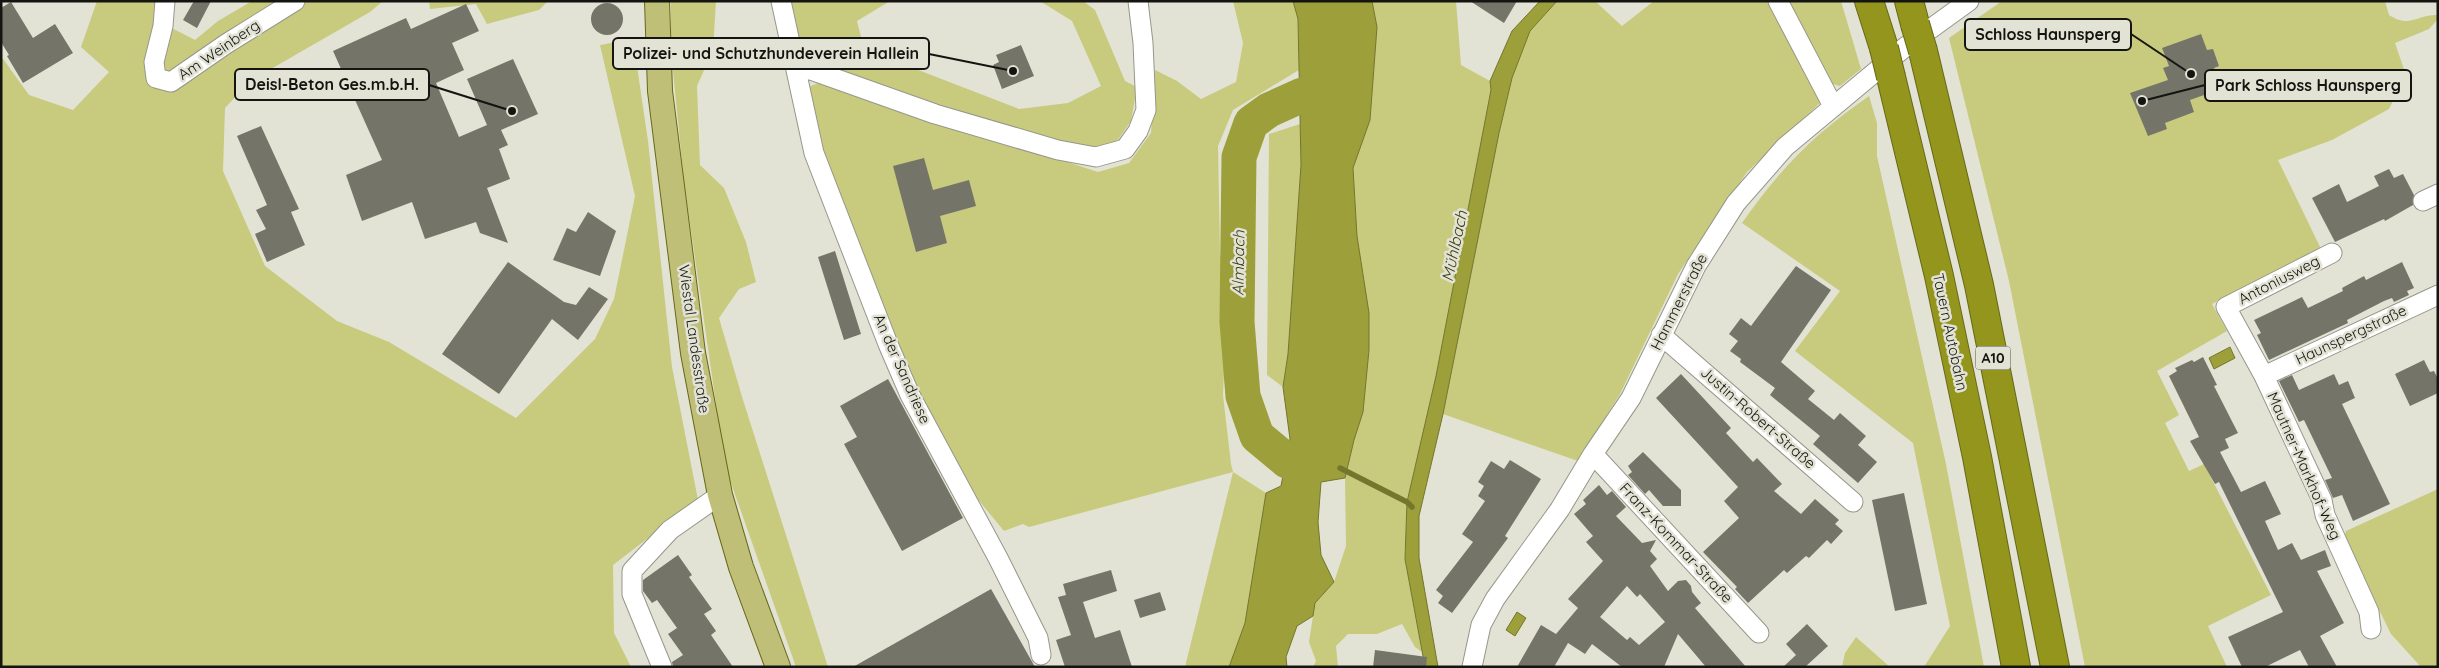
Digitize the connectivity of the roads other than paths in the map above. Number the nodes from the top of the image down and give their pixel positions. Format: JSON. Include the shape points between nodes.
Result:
{"nodes":[{"id":1,"x":165,"y":1,"type":"edge"},
{"id":2,"x":295,"y":1,"type":"edge"},
{"id":3,"x":657,"y":1,"type":"edge"},
{"id":4,"x":781,"y":1,"type":"edge"},
{"id":5,"x":1138,"y":1,"type":"edge"},
{"id":6,"x":1778,"y":1,"type":"edge"},
{"id":7,"x":1870,"y":1,"type":"edge"},
{"id":8,"x":1969,"y":1,"type":"edge"},
{"id":9,"x":1912,"y":13,"type":"edge"},
{"id":10,"x":797,"y":69,"type":"junction"},
{"id":11,"x":1833,"y":106,"type":"junction"},
{"id":12,"x":2332,"y":253,"type":"dead end"},
{"id":13,"x":2438,"y":295,"type":"edge"},
{"id":14,"x":2226,"y":307,"type":"joint"},
{"id":15,"x":1661,"y":335,"type":"junction"},
{"id":16,"x":2264,"y":376,"type":"junction"},
{"id":17,"x":1592,"y":454,"type":"junction"},
{"id":18,"x":720,"y":495,"type":"junction"},
{"id":19,"x":1853,"y":502,"type":"dead end"},
{"id":20,"x":2371,"y":629,"type":"dead end"},
{"id":21,"x":1758,"y":634,"type":"dead end"},
{"id":22,"x":1041,"y":655,"type":"dead end"},
{"id":23,"x":662,"y":667,"type":"edge"},
{"id":24,"x":778,"y":667,"type":"edge"},
{"id":25,"x":1472,"y":667,"type":"edge"},
{"id":26,"x":2016,"y":667,"type":"edge"},
{"id":27,"x":2055,"y":667,"type":"edge"}],
"edges":[{"from":1,"to":2,"type":"street","name":"Am Weinberg","via":[[154,62],[156,78],[171,82]]},
{"from":3,"to":18,"type":"main road","name":"Wiestal Landesstraße","via":[[660,91],[693,354]]},
{"from":4,"to":10,"type":"street","name":"An der Sandriese"},
{"from":5,"to":10,"type":"street","via":[[1146,110],[1138,131],[1124,149],[1096,156],[1048,148],[935,114],[811,70]]},
{"from":6,"to":11,"type":"street"},
{"from":7,"to":26,"type":"highway","name":"Tauern Autobahn","number":"A10","bridge":true,"via":[[1945,305]]},
{"from":8,"to":11,"type":"street","name":"Hammerstraße","via":[[1904,48]]},
{"from":9,"to":27,"type":"highway","number":"A10","bridge":true,"via":[[1979,285]]},
{"from":10,"to":22,"type":"street","name":"An der Sandriese","via":[[814,153],[888,344],[910,396],[1038,638]]},
{"from":11,"to":15,"type":"street","name":"Hammerstraße","via":[[1785,147],[1736,203],[1696,266]]},
{"from":12,"to":14,"type":"street","name":"Antoniusweg"},
{"from":13,"to":16,"type":"street","name":"Haunspergstraße"},
{"from":14,"to":16,"type":"street","name":"Mautner-Markhof-Weg"},
{"from":15,"to":17,"type":"street","name":"Hammerstraße","via":[[1631,398]]},
{"from":15,"to":19,"type":"street","name":"Justin-Robert-Straße"},
{"from":16,"to":20,"type":"street","name":"Mautner-Markhof-Weg","via":[[2322,500],[2325,515],[2369,612]]},
{"from":17,"to":21,"type":"street","name":"Franz-Kommar-Straße"},
{"from":17,"to":25,"type":"street","name":"Hammerstraße","via":[[1560,509],[1495,599],[1481,625]]},
{"from":18,"to":23,"type":"street","via":[[670,530],[632,571],[632,594]]},
{"from":18,"to":24,"type":"main road","name":"Wiestal Landesstraße","via":[[741,567]]}]}
